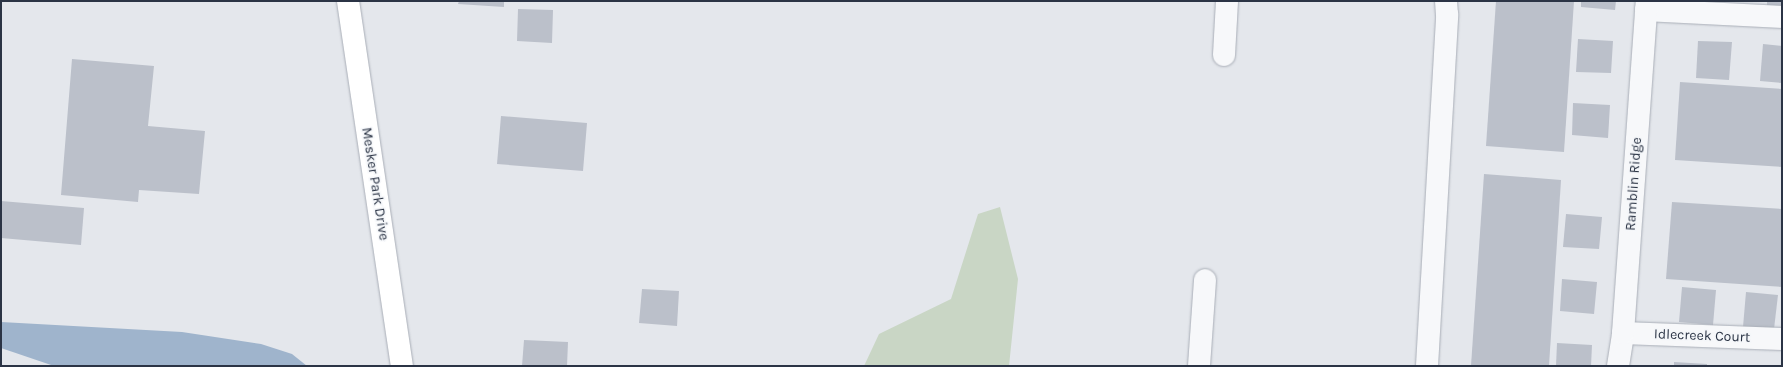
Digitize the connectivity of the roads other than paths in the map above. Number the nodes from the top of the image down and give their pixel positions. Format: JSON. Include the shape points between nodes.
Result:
{"nodes":[{"id":1,"x":348,"y":1,"type":"edge"},
{"id":2,"x":1228,"y":1,"type":"edge"},
{"id":3,"x":1446,"y":1,"type":"edge"},
{"id":4,"x":1647,"y":6,"type":"edge"},
{"id":5,"x":1782,"y":17,"type":"edge"},
{"id":6,"x":1224,"y":55,"type":"dead end"},
{"id":7,"x":1204,"y":280,"type":"dead end"},
{"id":8,"x":1623,"y":332,"type":"junction"},
{"id":9,"x":1782,"y":339,"type":"edge"},
{"id":10,"x":402,"y":366,"type":"edge"},
{"id":11,"x":1200,"y":366,"type":"edge"},
{"id":12,"x":1427,"y":366,"type":"edge"},
{"id":13,"x":1618,"y":366,"type":"edge"}],
"edges":[{"from":1,"to":10,"type":"street","name":"Mesker Park Drive"},
{"from":2,"to":6,"type":"street"},
{"from":3,"to":12,"type":"street"},
{"from":4,"to":5,"type":"street"},
{"from":4,"to":8,"type":"street","name":"Ramblin Ridge"},
{"from":7,"to":11,"type":"street"},
{"from":8,"to":9,"type":"street","name":"Idlecreek Court"},
{"from":8,"to":13,"type":"street","name":"Ramblin Ridge"}]}
